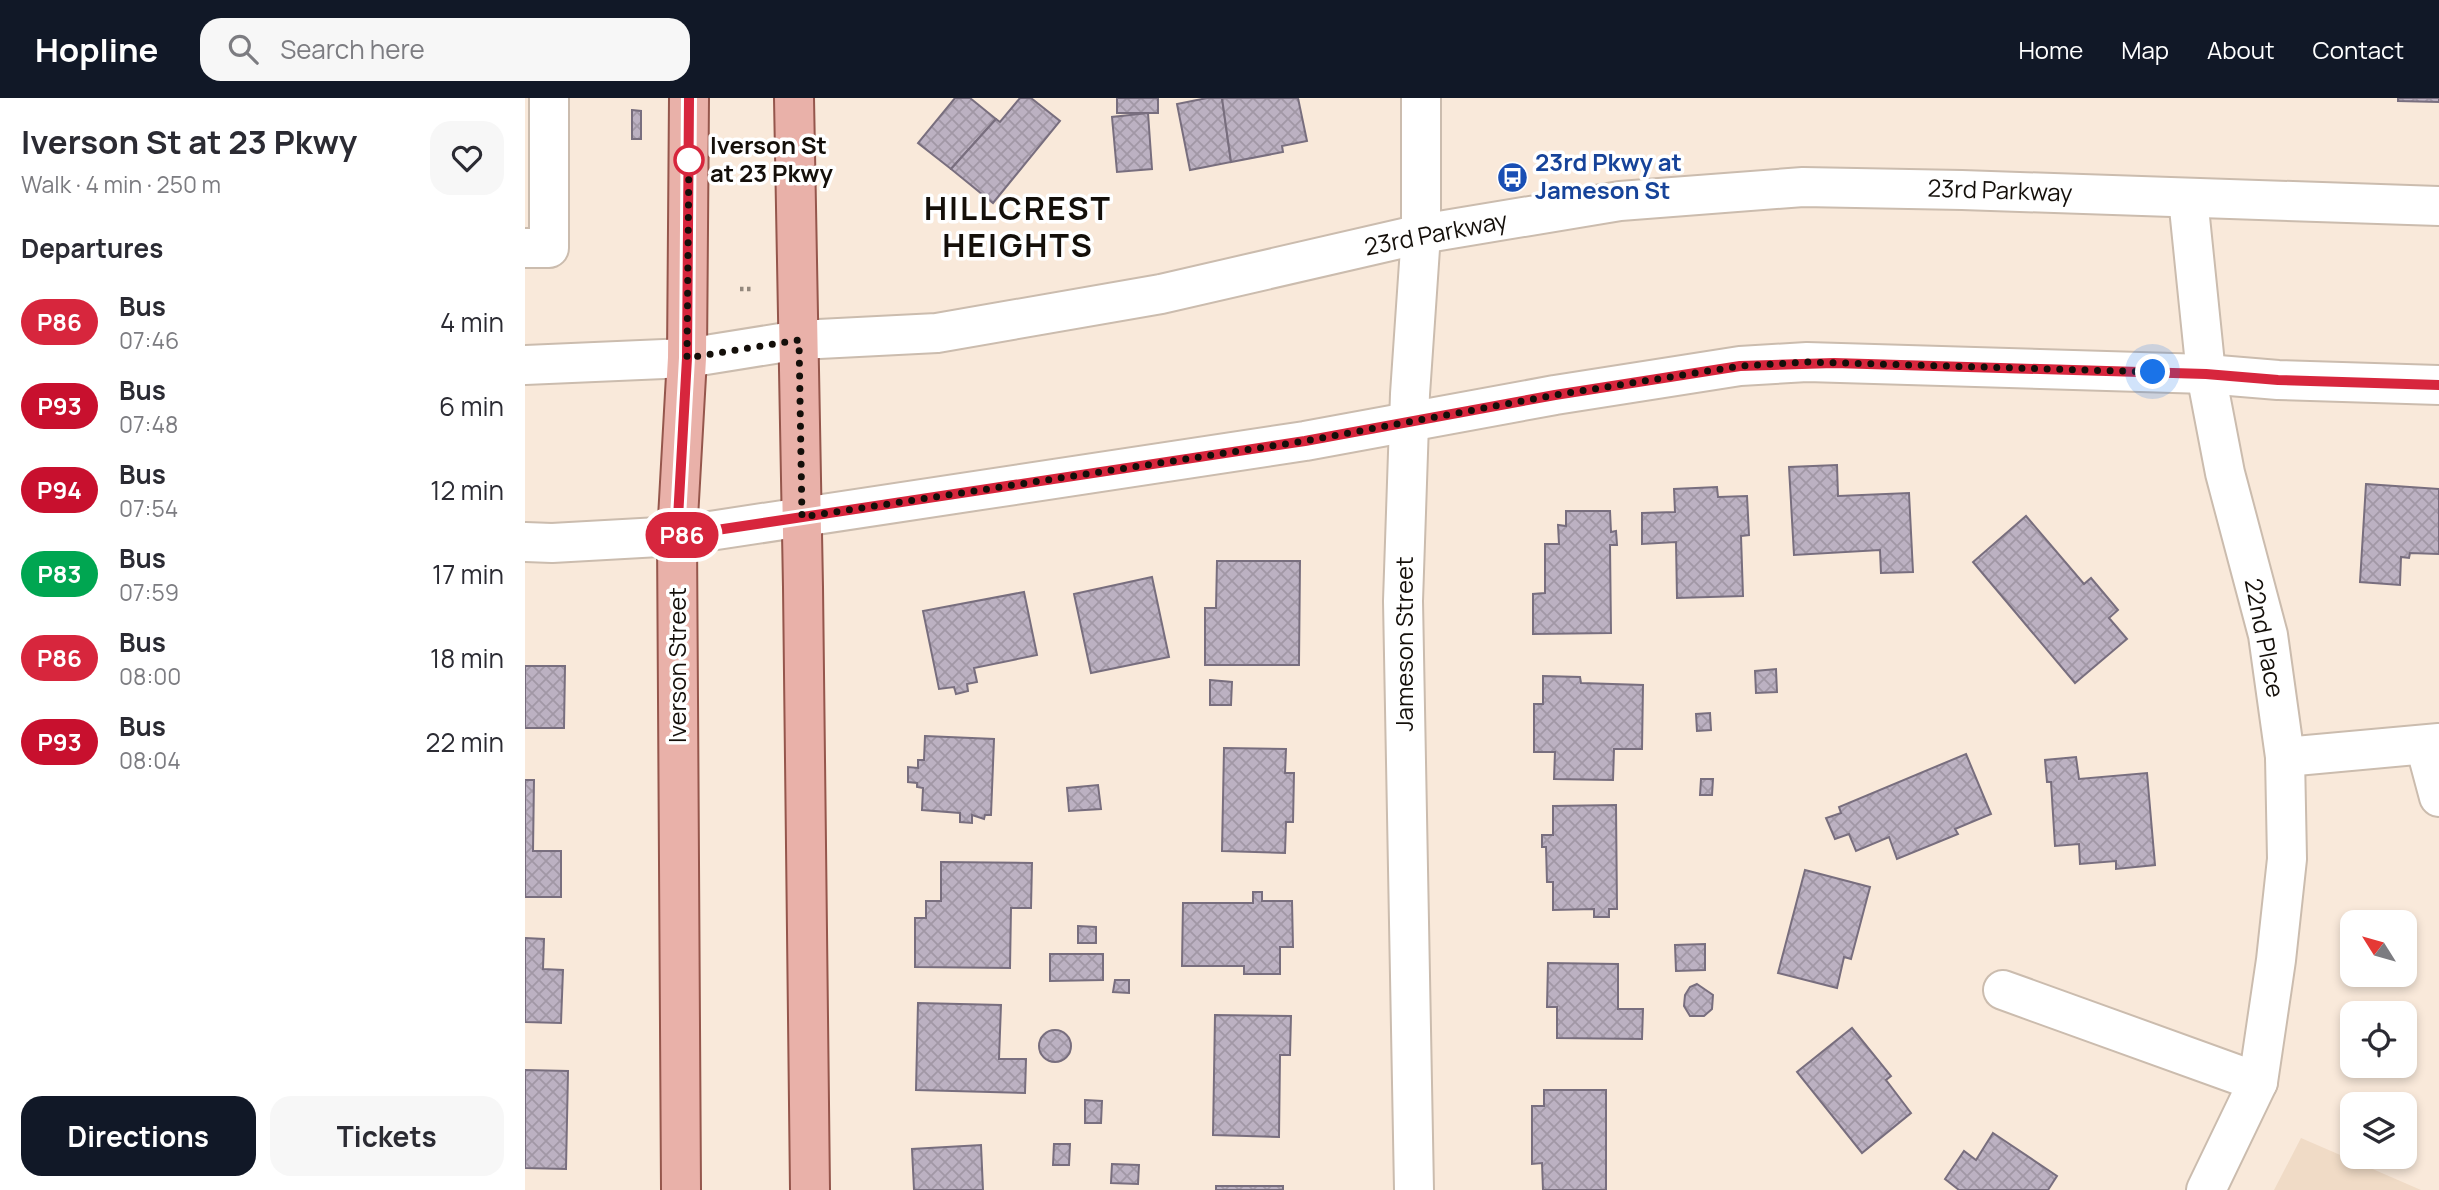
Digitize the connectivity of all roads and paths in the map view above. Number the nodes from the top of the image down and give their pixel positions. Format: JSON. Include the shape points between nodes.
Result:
{"nodes":[{"id":1,"x":549,"y":98,"type":"edge"},
{"id":2,"x":689,"y":98,"type":"edge"},
{"id":3,"x":794,"y":98,"type":"edge"},
{"id":4,"x":1421,"y":98,"type":"edge"},
{"id":5,"x":2188,"y":198,"type":"junction"},
{"id":6,"x":2439,"y":206,"type":"edge"},
{"id":7,"x":1421,"y":234,"type":"junction"},
{"id":8,"x":525,"y":247,"type":"edge"},
{"id":9,"x":799,"y":340,"type":"junction"},
{"id":10,"x":687,"y":358,"type":"junction"},
{"id":11,"x":525,"y":365,"type":"edge"},
{"id":12,"x":2206,"y":374,"type":"junction"},
{"id":13,"x":2439,"y":385,"type":"edge"},
{"id":14,"x":1409,"y":422,"type":"junction"},
{"id":15,"x":802,"y":517,"type":"junction"},
{"id":16,"x":677,"y":536,"type":"junction"},
{"id":17,"x":525,"y":542,"type":"edge"},
{"id":18,"x":2432,"y":744,"type":"edge"},
{"id":19,"x":2285,"y":757,"type":"junction"},
{"id":20,"x":2439,"y":797,"type":"edge"},
{"id":21,"x":2003,"y":990,"type":"dead end"},
{"id":22,"x":2258,"y":1082,"type":"junction"},
{"id":23,"x":681,"y":1190,"type":"edge"},
{"id":24,"x":810,"y":1190,"type":"edge"},
{"id":25,"x":1413,"y":1190,"type":"edge"},
{"id":26,"x":2206,"y":1190,"type":"edge"}],
"edges":[{"from":1,"to":8,"type":"street","via":[[549,248]]},
{"from":2,"to":10,"type":"main road","name":"Iverson Street"},
{"from":3,"to":9,"type":"main road"},
{"from":4,"to":7,"type":"street","name":"Jameson Street"},
{"from":5,"to":6,"type":"street","name":"23rd Parkway"},
{"from":5,"to":7,"type":"street","name":"23rd Parkway","via":[[1803,187],[1620,201]]},
{"from":5,"to":12,"type":"street","name":"22nd Place"},
{"from":7,"to":9,"type":"street","name":"23rd Parkway","via":[[1161,294],[937,333]]},
{"from":7,"to":14,"type":"street","name":"Jameson Street"},
{"from":9,"to":10,"type":"street","name":"23rd Parkway"},
{"from":9,"to":15,"type":"main road"},
{"from":10,"to":11,"type":"street","name":"23rd Parkway"},
{"from":10,"to":16,"type":"main road","name":"Iverson Street"},
{"from":12,"to":13,"type":"street"},
{"from":12,"to":14,"type":"street","via":[[1807,362],[1740,366]]},
{"from":12,"to":19,"type":"street","name":"22nd Place","via":[[2225,473],[2268,635]]},
{"from":14,"to":15,"type":"street"},
{"from":14,"to":25,"type":"street","name":"Jameson Street","via":[[1403,601]]},
{"from":15,"to":16,"type":"street"},
{"from":15,"to":24,"type":"main road"},
{"from":16,"to":17,"type":"street"},
{"from":16,"to":23,"type":"main road","name":"Iverson Street"},
{"from":18,"to":19,"type":"street"},
{"from":18,"to":20,"type":"street"},
{"from":19,"to":22,"type":"street","name":"22nd Place","via":[[2287,859]]},
{"from":21,"to":22,"type":"street"},
{"from":22,"to":26,"type":"street","name":"22nd Place"}]}
